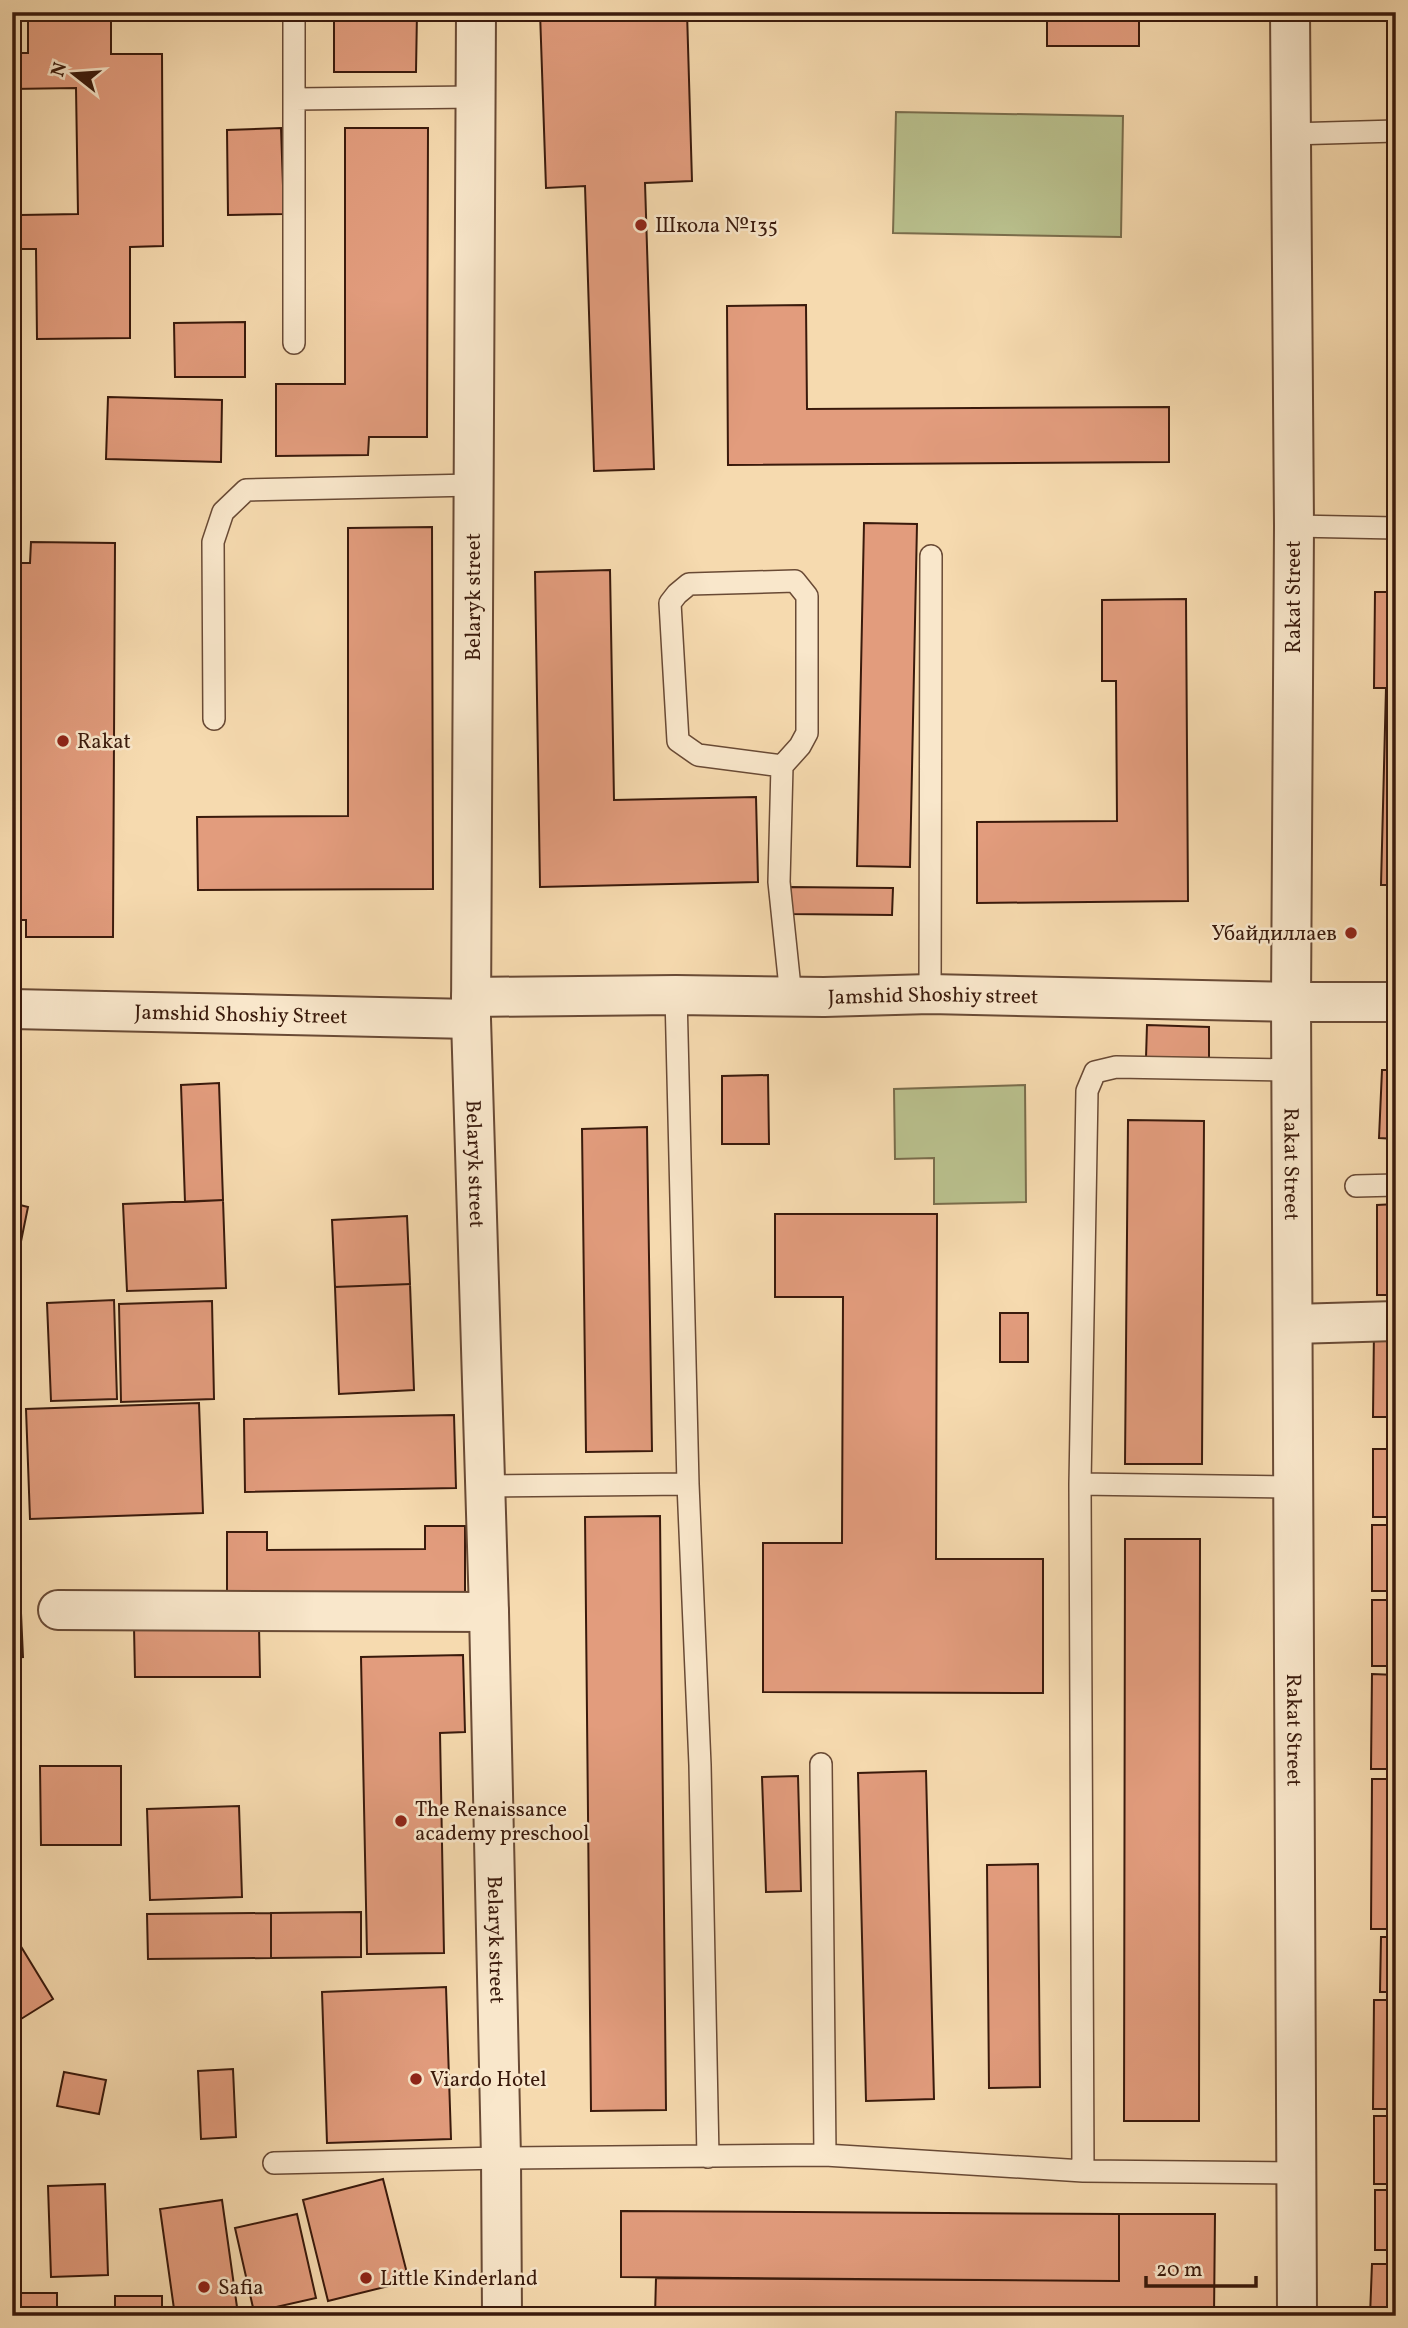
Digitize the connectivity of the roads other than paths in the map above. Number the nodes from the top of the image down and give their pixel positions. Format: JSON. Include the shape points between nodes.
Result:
{"nodes":[{"id":1,"x":294,"y":12,"type":"edge"},
{"id":2,"x":476,"y":12,"type":"edge"},
{"id":3,"x":1290,"y":12,"type":"edge"},
{"id":4,"x":475,"y":97,"type":"junction"},
{"id":5,"x":295,"y":99,"type":"junction"},
{"id":6,"x":1396,"y":131,"type":"edge"},
{"id":7,"x":1290,"y":134,"type":"junction"},
{"id":8,"x":294,"y":344,"type":"dead end"},
{"id":9,"x":473,"y":485,"type":"junction"},
{"id":10,"x":1294,"y":526,"type":"junction"},
{"id":11,"x":1396,"y":528,"type":"edge"},
{"id":12,"x":931,"y":556,"type":"dead end"},
{"id":13,"x":214,"y":719,"type":"dead end"},
{"id":14,"x":782,"y":766,"type":"junction"},
{"id":15,"x":930,"y":994,"type":"junction"},
{"id":16,"x":676,"y":995,"type":"junction"},
{"id":17,"x":791,"y":997,"type":"junction"},
{"id":18,"x":1292,"y":1002,"type":"junction"},
{"id":19,"x":1396,"y":1002,"type":"edge"},
{"id":20,"x":471,"y":1008,"type":"junction"},
{"id":21,"x":12,"y":1009,"type":"edge"},
{"id":22,"x":1292,"y":1070,"type":"junction"},
{"id":23,"x":1396,"y":1185,"type":"edge"},
{"id":24,"x":1356,"y":1186,"type":"dead end"},
{"id":25,"x":1396,"y":1321,"type":"edge"},
{"id":26,"x":1294,"y":1324,"type":"junction"},
{"id":27,"x":688,"y":1484,"type":"junction"},
{"id":28,"x":1080,"y":1484,"type":"junction"},
{"id":29,"x":484,"y":1486,"type":"junction"},
{"id":30,"x":1294,"y":1487,"type":"junction"},
{"id":31,"x":58,"y":1610,"type":"dead end"},
{"id":32,"x":489,"y":1612,"type":"junction"},
{"id":33,"x":821,"y":1764,"type":"dead end"},
{"id":34,"x":825,"y":2155,"type":"junction"},
{"id":35,"x":708,"y":2157,"type":"junction"},
{"id":36,"x":501,"y":2158,"type":"junction"},
{"id":37,"x":274,"y":2163,"type":"dead end"},
{"id":38,"x":1083,"y":2171,"type":"junction"},
{"id":39,"x":1297,"y":2173,"type":"junction"},
{"id":40,"x":502,"y":2316,"type":"edge"},
{"id":41,"x":1297,"y":2316,"type":"edge"}],
"edges":[{"from":1,"to":5,"type":"lane"},
{"from":2,"to":4,"type":"street","name":"Belaryk street"},
{"from":3,"to":7,"type":"street","name":"Rakat Street"},
{"from":4,"to":5,"type":"lane"},
{"from":4,"to":9,"type":"street","name":"Belaryk street"},
{"from":5,"to":8,"type":"lane"},
{"from":6,"to":7,"type":"lane"},
{"from":7,"to":10,"type":"street","name":"Rakat Street"},
{"from":9,"to":13,"type":"lane","via":[[246,490],[223,512],[214,542]]},
{"from":9,"to":20,"type":"street","name":"Belaryk street"},
{"from":10,"to":11,"type":"lane"},
{"from":10,"to":18,"type":"street","name":"Rakat Street"},
{"from":12,"to":15,"type":"lane"},
{"from":14,"to":14,"type":"lane","via":[[807,733],[807,596],[795,581],[689,584],[670,603],[678,741],[698,755]]},
{"from":14,"to":17,"type":"lane","via":[[779,882]]},
{"from":15,"to":17,"type":"street","name":"Jamshid Shoshiy street"},
{"from":15,"to":18,"type":"street","name":"Jamshid Shoshiy street"},
{"from":16,"to":17,"type":"street","name":"Jamshid Shoshiy street"},
{"from":16,"to":20,"type":"street","name":"Jamshid Shoshiy street"},
{"from":16,"to":27,"type":"lane"},
{"from":18,"to":19,"type":"street","name":"Jamshid Shoshiy street"},
{"from":18,"to":22,"type":"street","name":"Rakat Street"},
{"from":20,"to":21,"type":"street","name":"Jamshid Shoshiy Street"},
{"from":20,"to":29,"type":"street","name":"Belaryk street"},
{"from":22,"to":26,"type":"street","name":"Rakat Street"},
{"from":22,"to":28,"type":"lane","via":[[1116,1067],[1095,1072],[1087,1091]]},
{"from":23,"to":24,"type":"lane"},
{"from":25,"to":26,"type":"street"},
{"from":26,"to":30,"type":"street","name":"Rakat Street"},
{"from":27,"to":29,"type":"lane"},
{"from":27,"to":35,"type":"lane","via":[[700,1765]]},
{"from":28,"to":30,"type":"lane"},
{"from":28,"to":38,"type":"lane"},
{"from":29,"to":32,"type":"street","name":"Belaryk street"},
{"from":30,"to":39,"type":"street","name":"Rakat Street"},
{"from":31,"to":32,"type":"street"},
{"from":32,"to":36,"type":"street","name":"Belaryk street"},
{"from":33,"to":34,"type":"lane"},
{"from":34,"to":35,"type":"lane"},
{"from":34,"to":38,"type":"lane"},
{"from":35,"to":36,"type":"lane"},
{"from":36,"to":37,"type":"lane"},
{"from":36,"to":40,"type":"street","name":"Belaryk street"},
{"from":38,"to":39,"type":"lane"},
{"from":39,"to":41,"type":"street","name":"Rakat Street"}]}
